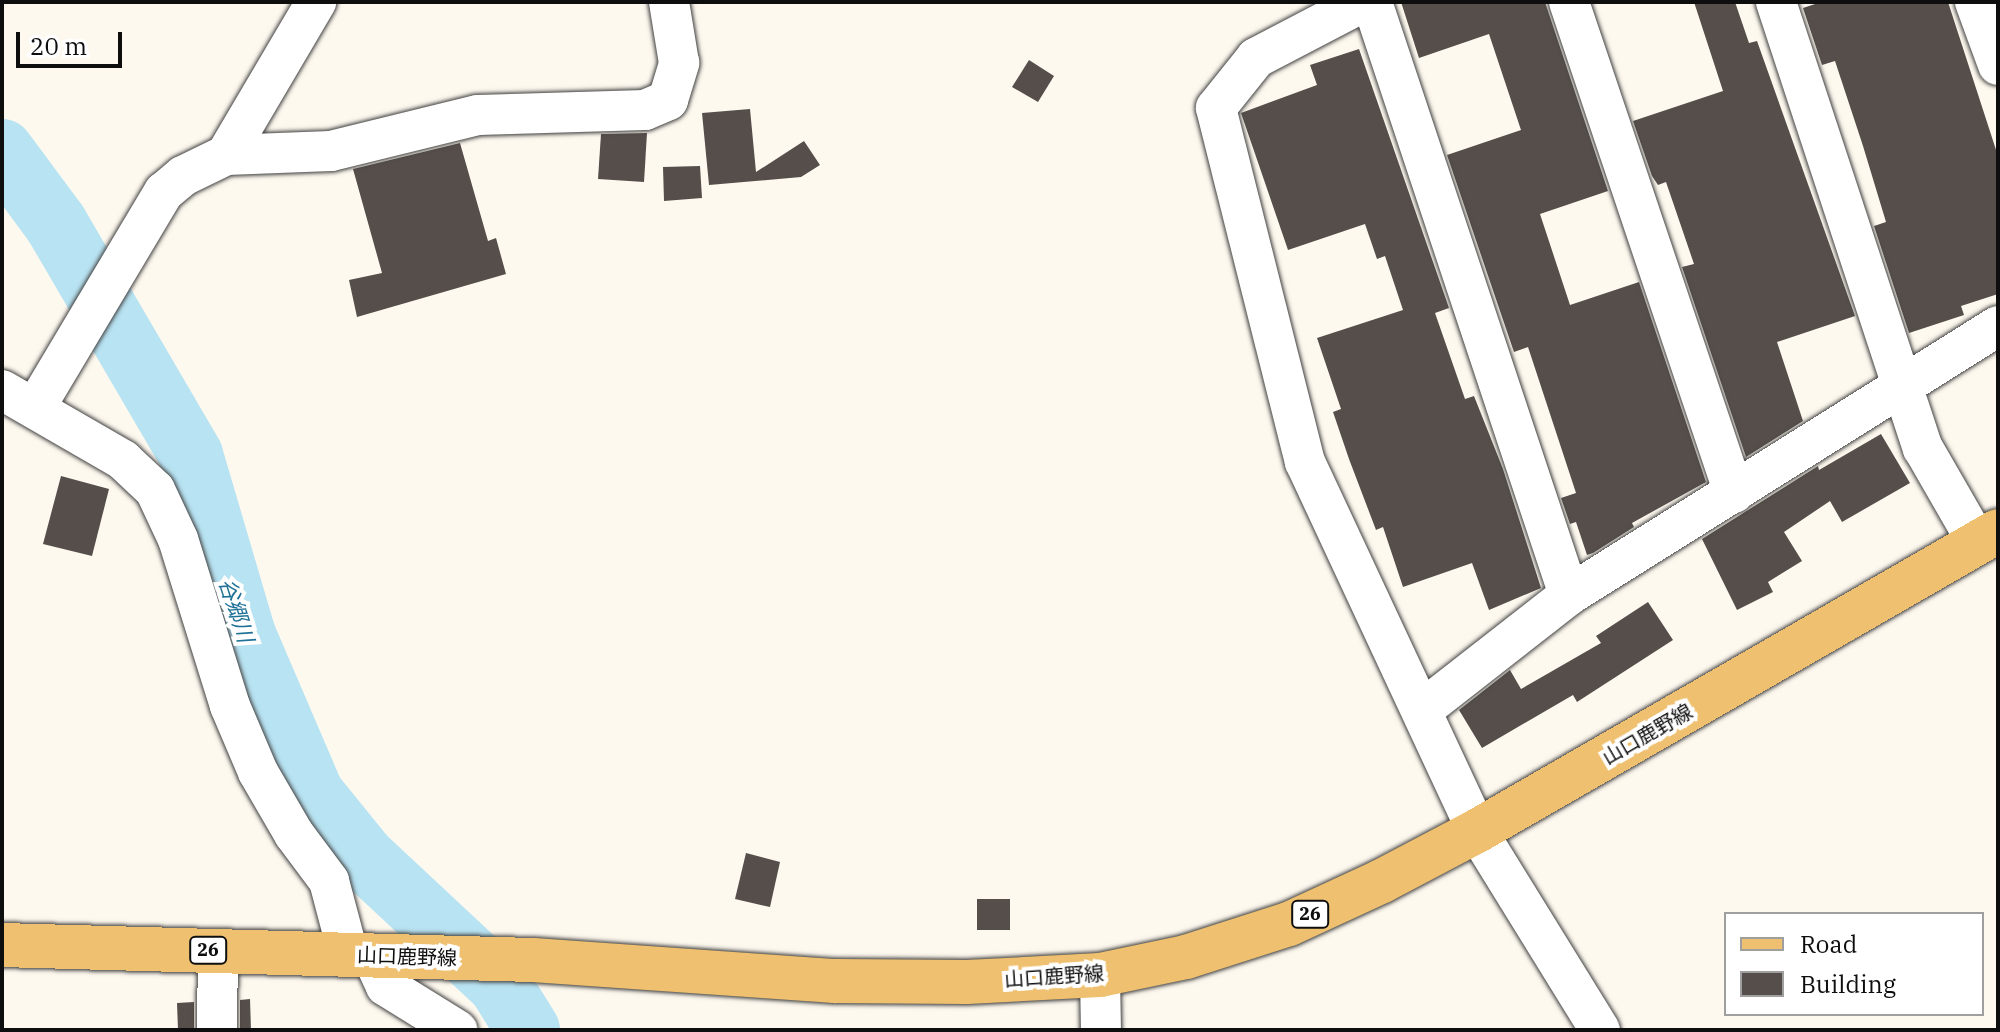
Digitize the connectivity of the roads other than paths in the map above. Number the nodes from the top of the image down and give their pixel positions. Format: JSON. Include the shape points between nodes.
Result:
{"nodes":[{"id":1,"x":316,"y":2,"type":"edge"},
{"id":2,"x":669,"y":2,"type":"edge"},
{"id":3,"x":1363,"y":2,"type":"edge"},
{"id":4,"x":1372,"y":2,"type":"edge"},
{"id":5,"x":1569,"y":2,"type":"edge"},
{"id":6,"x":1776,"y":2,"type":"edge"},
{"id":7,"x":1975,"y":2,"type":"edge"},
{"id":8,"x":1998,"y":65,"type":"edge"},
{"id":9,"x":226,"y":155,"type":"junction"},
{"id":10,"x":1998,"y":326,"type":"edge"},
{"id":11,"x":1903,"y":390,"type":"junction"},
{"id":12,"x":19,"y":399,"type":"edge"},
{"id":13,"x":1734,"y":493,"type":"junction"},
{"id":14,"x":1987,"y":537,"type":"edge"},
{"id":15,"x":1569,"y":595,"type":"junction"},
{"id":16,"x":1422,"y":710,"type":"junction"},
{"id":17,"x":1477,"y":831,"type":"junction"},
{"id":18,"x":2,"y":945,"type":"edge"},
{"id":19,"x":218,"y":950,"type":"junction"},
{"id":20,"x":377,"y":955,"type":"junction"},
{"id":21,"x":1100,"y":975,"type":"junction"},
{"id":22,"x":437,"y":1024,"type":"edge"},
{"id":23,"x":217,"y":1030,"type":"edge"},
{"id":24,"x":1101,"y":1030,"type":"edge"},
{"id":25,"x":1600,"y":1030,"type":"edge"}],
"edges":[{"from":1,"to":9,"type":"street"},
{"from":2,"to":9,"type":"street","via":[[679,63],[668,100],[645,110],[478,115],[331,151]]},
{"from":3,"to":16,"type":"street","via":[[1256,58],[1216,108],[1305,462]]},
{"from":4,"to":15,"type":"street"},
{"from":5,"to":13,"type":"street"},
{"from":6,"to":11,"type":"street"},
{"from":7,"to":8,"type":"street"},
{"from":9,"to":12,"type":"street","via":[[183,176],[164,192],[85,319]]},
{"from":10,"to":11,"type":"street"},
{"from":11,"to":13,"type":"street"},
{"from":11,"to":14,"type":"street","via":[[1923,448]]},
{"from":12,"to":20,"type":"street","via":[[123,460],[155,490],[178,539],[230,706],[265,784]]},
{"from":13,"to":15,"type":"street"},
{"from":14,"to":17,"type":"main road","name":"山口鹿野線","number":"26"},
{"from":15,"to":16,"type":"street"},
{"from":16,"to":17,"type":"street"},
{"from":17,"to":21,"type":"main road","name":"山口鹿野線","number":"26","via":[[1289,924],[1186,957]]},
{"from":17,"to":25,"type":"street"},
{"from":18,"to":19,"type":"main road","name":"山口鹿野線","number":"26"},
{"from":19,"to":20,"type":"main road","name":"山口鹿野線","number":"26"},
{"from":19,"to":23,"type":"street"},
{"from":20,"to":21,"type":"main road","name":"山口鹿野線","number":"26","via":[[835,981]]},
{"from":20,"to":22,"type":"street","via":[[386,986]]},
{"from":21,"to":24,"type":"street"}]}
